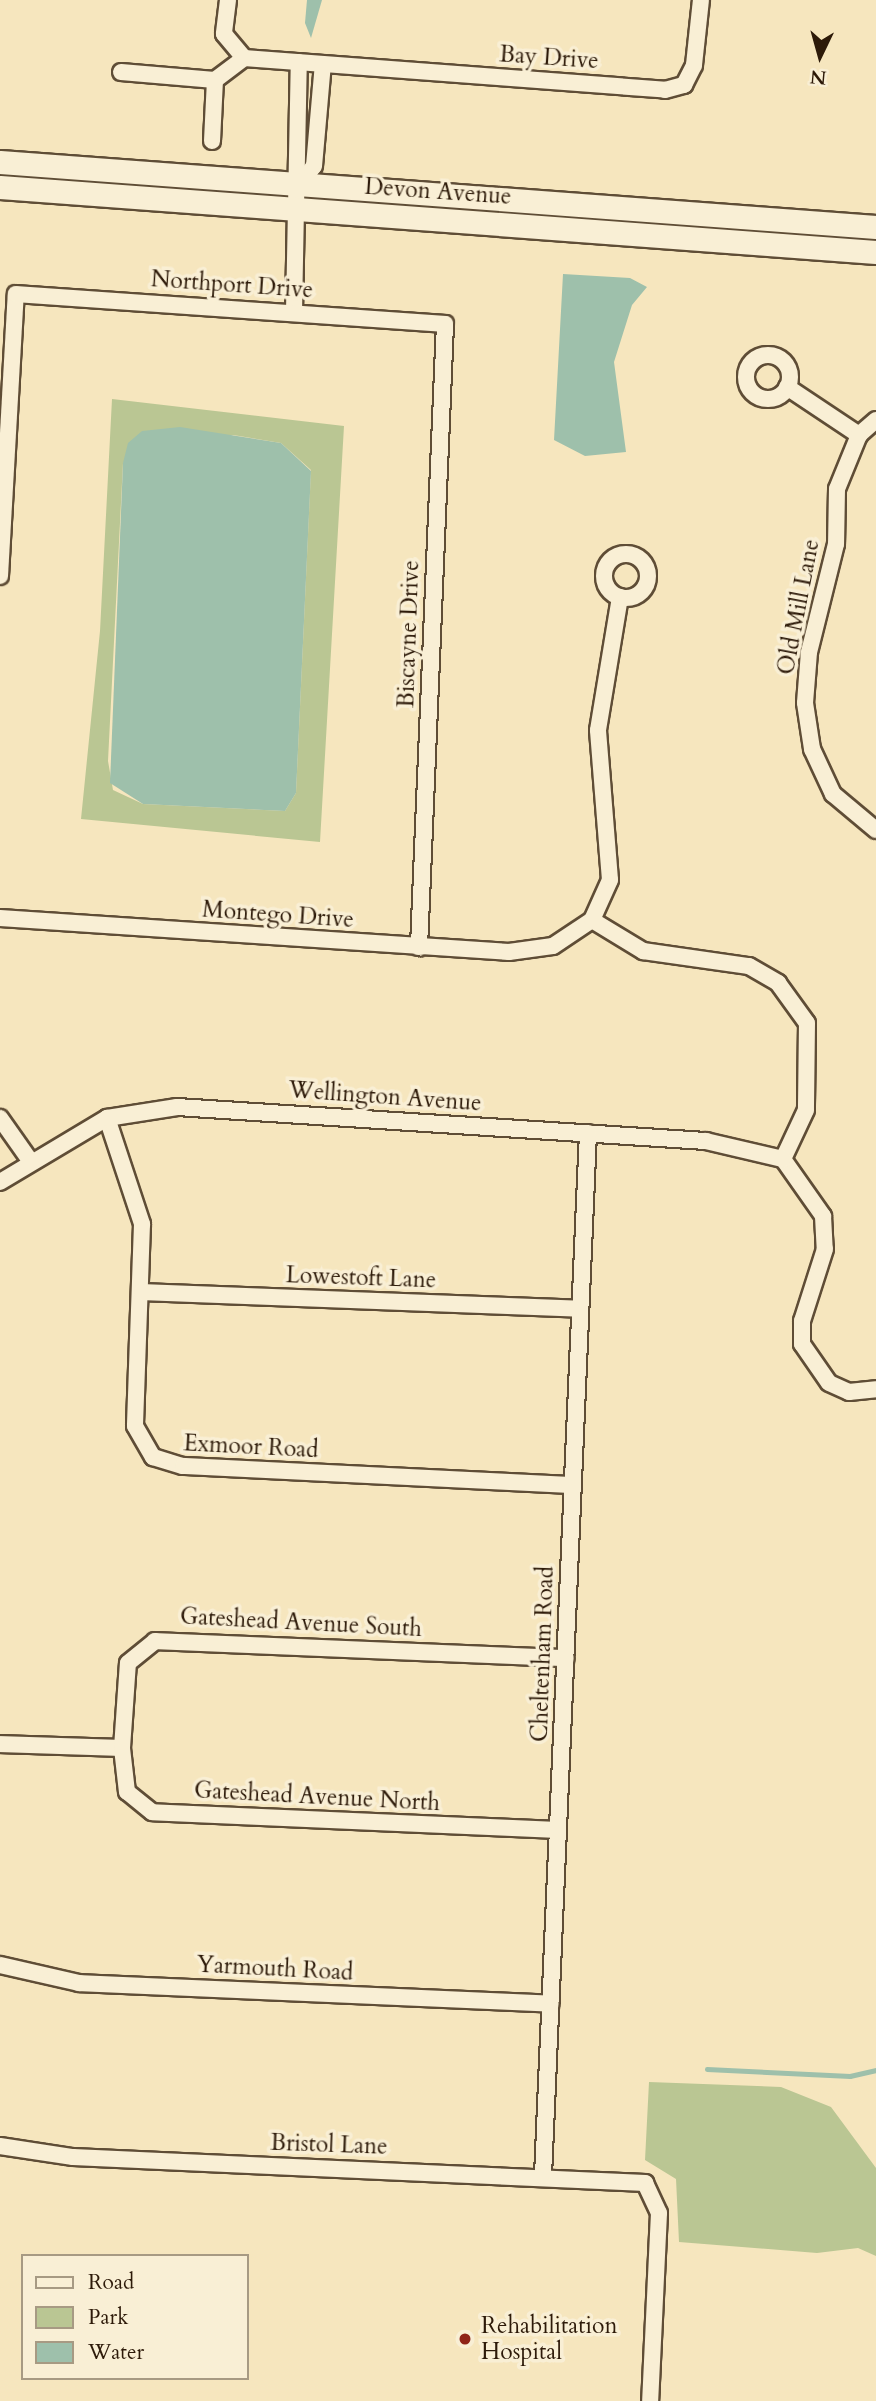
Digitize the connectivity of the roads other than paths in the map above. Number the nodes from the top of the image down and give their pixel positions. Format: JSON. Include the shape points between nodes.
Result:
{"nodes":[{"id":1,"x":228,"y":0,"type":"edge"},
{"id":2,"x":701,"y":0,"type":"edge"},
{"id":3,"x":244,"y":58,"type":"junction"},
{"id":4,"x":299,"y":62,"type":"junction"},
{"id":5,"x":323,"y":64,"type":"junction"},
{"id":6,"x":121,"y":72,"type":"dead end"},
{"id":7,"x":215,"y":80,"type":"junction"},
{"id":8,"x":212,"y":141,"type":"dead end"},
{"id":9,"x":0,"y":162,"type":"edge"},
{"id":10,"x":301,"y":183,"type":"junction"},
{"id":11,"x":0,"y":187,"type":"edge"},
{"id":12,"x":299,"y":207,"type":"junction"},
{"id":13,"x":876,"y":227,"type":"edge"},
{"id":14,"x":876,"y":252,"type":"edge"},
{"id":15,"x":294,"y":312,"type":"junction"},
{"id":16,"x":445,"y":324,"type":"joint"},
{"id":17,"x":788,"y":387,"type":"dead end"},
{"id":18,"x":876,"y":420,"type":"edge"},
{"id":19,"x":859,"y":435,"type":"junction"},
{"id":20,"x":0,"y":576,"type":"edge"},
{"id":21,"x":620,"y":597,"type":"dead end"},
{"id":22,"x":876,"y":831,"type":"edge"},
{"id":23,"x":0,"y":918,"type":"edge"},
{"id":24,"x":592,"y":920,"type":"junction"},
{"id":25,"x":419,"y":947,"type":"junction"},
{"id":26,"x":0,"y":1118,"type":"edge"},
{"id":27,"x":107,"y":1118,"type":"junction"},
{"id":28,"x":588,"y":1133,"type":"junction"},
{"id":29,"x":783,"y":1159,"type":"junction"},
{"id":30,"x":32,"y":1162,"type":"junction"},
{"id":31,"x":0,"y":1182,"type":"edge"},
{"id":32,"x":142,"y":1292,"type":"junction"},
{"id":33,"x":579,"y":1309,"type":"junction"},
{"id":34,"x":876,"y":1389,"type":"edge"},
{"id":35,"x":573,"y":1485,"type":"junction"},
{"id":36,"x":566,"y":1658,"type":"junction"},
{"id":37,"x":0,"y":1744,"type":"edge"},
{"id":38,"x":122,"y":1748,"type":"junction"},
{"id":39,"x":558,"y":1830,"type":"junction"},
{"id":40,"x":0,"y":1965,"type":"edge"},
{"id":41,"x":551,"y":2004,"type":"junction"},
{"id":42,"x":0,"y":2147,"type":"edge"},
{"id":43,"x":543,"y":2176,"type":"junction"},
{"id":44,"x":650,"y":2401,"type":"edge"}],
"edges":[{"from":1,"to":3,"type":"street","via":[[224,34]]},
{"from":2,"to":5,"type":"street","name":"Bay Drive","via":[[694,65],[684,85],[665,90]]},
{"from":3,"to":4,"type":"street","name":"Bay Drive"},
{"from":3,"to":7,"type":"street"},
{"from":4,"to":5,"type":"street","name":"Bay Drive"},
{"from":4,"to":10,"type":"street","via":[[294,162]]},
{"from":5,"to":10,"type":"street","via":[[314,166]]},
{"from":6,"to":7,"type":"street"},
{"from":7,"to":8,"type":"street"},
{"from":9,"to":10,"type":"main road","name":"Devon Avenue"},
{"from":10,"to":12,"type":"street"},
{"from":10,"to":13,"type":"main road","name":"Devon Avenue"},
{"from":11,"to":12,"type":"main road","name":"Devon Avenue"},
{"from":12,"to":14,"type":"main road","name":"Devon Avenue"},
{"from":12,"to":15,"type":"street"},
{"from":15,"to":16,"type":"street","name":"Northport Drive"},
{"from":15,"to":20,"type":"street","name":"Northport Drive","via":[[16,294]]},
{"from":16,"to":25,"type":"street","name":"Biscayne Drive"},
{"from":17,"to":19,"type":"street"},
{"from":18,"to":19,"type":"street","name":"Old Mill Lane"},
{"from":19,"to":22,"type":"street","name":"Old Mill Lane","via":[[836,489],[836,544],[809,652],[805,703],[812,749],[833,794]]},
{"from":21,"to":24,"type":"street","via":[[598,730],[610,880]]},
{"from":23,"to":25,"type":"street","name":"Montego Drive"},
{"from":24,"to":25,"type":"street","name":"Montego Drive","via":[[553,946],[509,953]]},
{"from":24,"to":29,"type":"street","via":[[643,951],[749,966],[794,1001],[807,1023],[809,1076],[806,1110]]},
{"from":26,"to":30,"type":"street"},
{"from":27,"to":28,"type":"street","name":"Wellington Avenue","via":[[195,1107]]},
{"from":27,"to":30,"type":"street","name":"Wellington Avenue"},
{"from":27,"to":32,"type":"street","name":"Exmoor Road","via":[[142,1224]]},
{"from":28,"to":29,"type":"street","name":"Wellington Avenue","via":[[735,1144]]},
{"from":28,"to":33,"type":"street","name":"Cheltenham Road"},
{"from":29,"to":34,"type":"street","via":[[822,1216],[825,1249],[802,1321],[802,1344],[829,1382],[849,1392]]},
{"from":30,"to":31,"type":"street","name":"Wellington Avenue"},
{"from":32,"to":33,"type":"street","name":"Lowestoft Lane"},
{"from":32,"to":35,"type":"street","name":"Exmoor Road","via":[[135,1426],[144,1449],[163,1463]]},
{"from":33,"to":35,"type":"street","name":"Cheltenham Road"},
{"from":35,"to":36,"type":"street","name":"Cheltenham Road"},
{"from":36,"to":38,"type":"street","name":"Gateshead Avenue South","via":[[155,1641],[128,1663]]},
{"from":36,"to":39,"type":"street","name":"Cheltenham Road"},
{"from":37,"to":38,"type":"street"},
{"from":38,"to":39,"type":"street","name":"Gateshead Avenue North","via":[[127,1792],[152,1812]]},
{"from":39,"to":41,"type":"street","name":"Cheltenham Road"},
{"from":40,"to":41,"type":"street","name":"Yarmouth Road","via":[[79,1983]]},
{"from":41,"to":43,"type":"street","name":"Cheltenham Road"},
{"from":42,"to":43,"type":"street","name":"Bristol Lane","via":[[73,2157]]},
{"from":43,"to":44,"type":"street","name":"Bristol Lane","via":[[629,2179],[654,2192],[659,2213]]}]}
